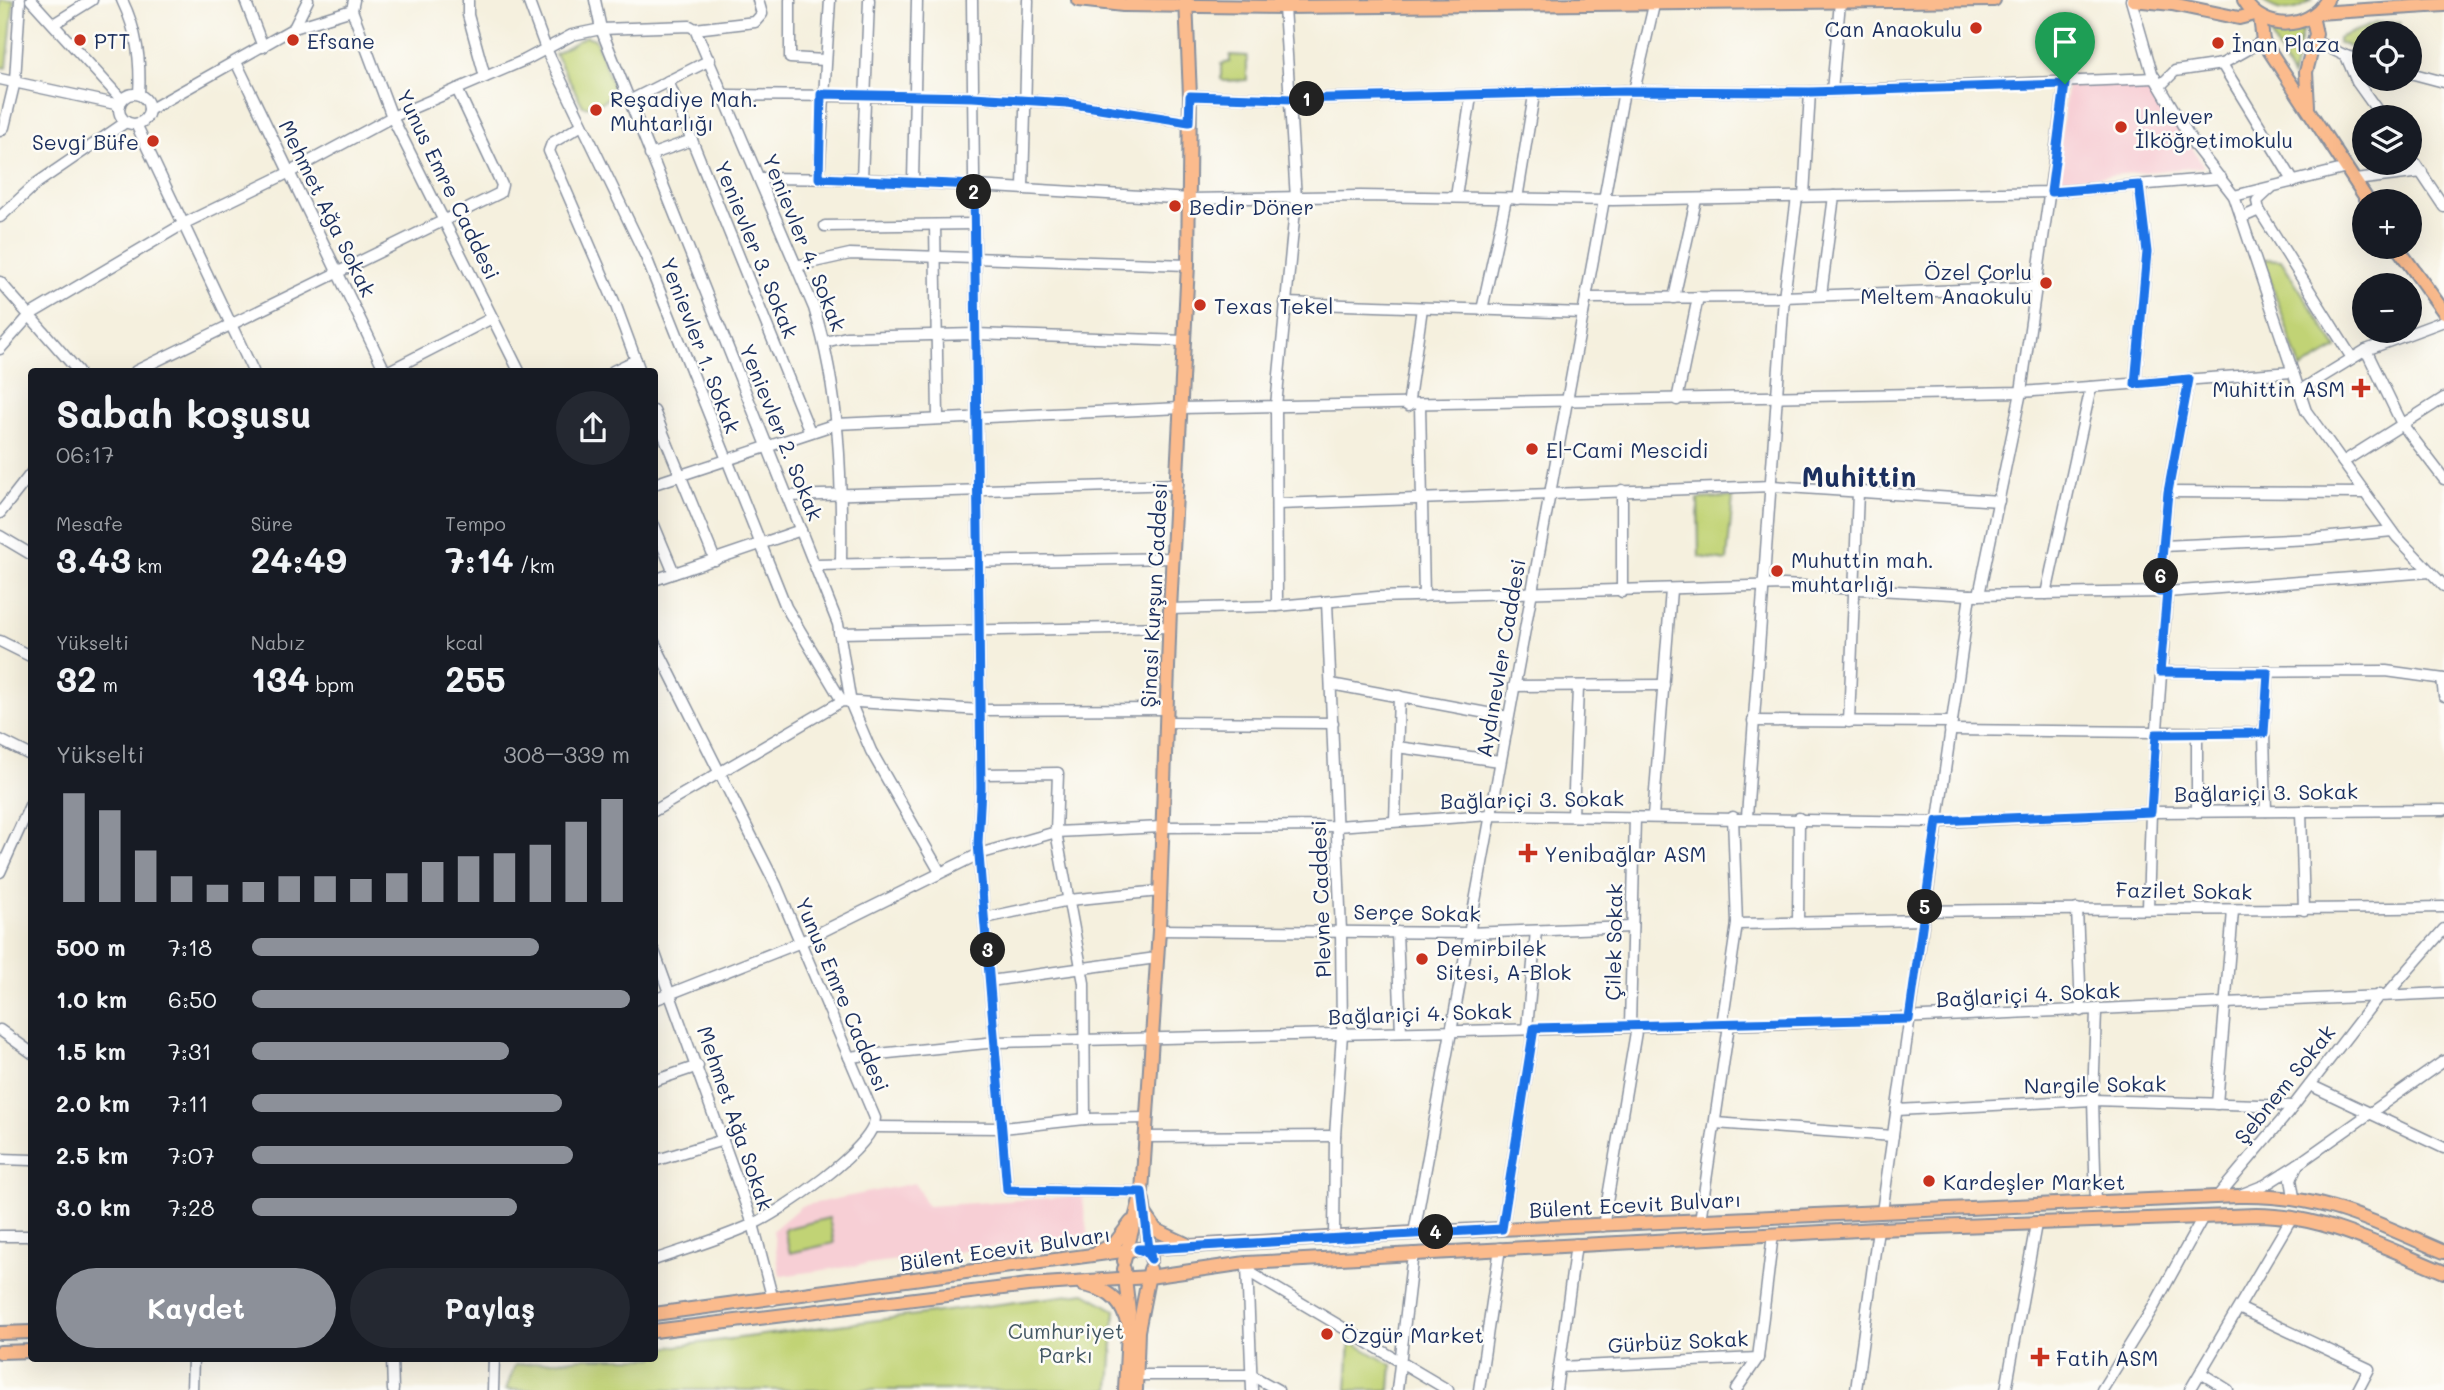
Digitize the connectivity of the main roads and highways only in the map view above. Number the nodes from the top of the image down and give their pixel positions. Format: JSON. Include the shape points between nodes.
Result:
{"nodes":[{"id":1,"x":1078,"y":0,"type":"edge"},
{"id":2,"x":1994,"y":0,"type":"edge"},
{"id":3,"x":2132,"y":0,"type":"edge"},
{"id":4,"x":2244,"y":0,"type":"edge"},
{"id":5,"x":2327,"y":0,"type":"edge"},
{"id":6,"x":1187,"y":3,"type":"edge"},
{"id":7,"x":2444,"y":5,"type":"edge"},
{"id":8,"x":2257,"y":15,"type":"junction"},
{"id":9,"x":2315,"y":15,"type":"junction"},
{"id":10,"x":2308,"y":107,"type":"junction"},
{"id":11,"x":2361,"y":189,"type":"edge"},
{"id":12,"x":2406,"y":259,"type":"edge"},
{"id":13,"x":2444,"y":312,"type":"edge"},
{"id":14,"x":1141,"y":1211,"type":"junction"},
{"id":15,"x":1197,"y":1247,"type":"junction"},
{"id":16,"x":2444,"y":1252,"type":"edge"},
{"id":17,"x":1087,"y":1257,"type":"junction"},
{"id":18,"x":1137,"y":1263,"type":"junction"},
{"id":19,"x":1182,"y":1270,"type":"junction"},
{"id":20,"x":2444,"y":1272,"type":"edge"},
{"id":21,"x":1059,"y":1282,"type":"junction"},
{"id":22,"x":658,"y":1314,"type":"edge"},
{"id":23,"x":1134,"y":1330,"type":"junction"},
{"id":24,"x":658,"y":1331,"type":"edge"},
{"id":25,"x":28,"y":1332,"type":"edge"},
{"id":26,"x":0,"y":1333,"type":"edge"},
{"id":27,"x":28,"y":1351,"type":"edge"},
{"id":28,"x":0,"y":1352,"type":"edge"},
{"id":29,"x":1131,"y":1375,"type":"junction"},
{"id":30,"x":1125,"y":1390,"type":"edge"},
{"id":31,"x":1136,"y":1390,"type":"edge"}],
"edges":[{"from":1,"to":6,"type":"main road"},
{"from":2,"to":6,"type":"main road","via":[[1284,7]]},
{"from":3,"to":8,"type":"main road","via":[[2229,17]]},
{"from":4,"to":8,"type":"main road"},
{"from":5,"to":9,"type":"main road"},
{"from":6,"to":14,"type":"main road","name":"Şinasi Kurşun Caddesi","via":[[1188,265],[1159,930]]},
{"from":7,"to":9,"type":"main road"},
{"from":8,"to":9,"type":"main road","via":[[2280,24],[2302,22]]},
{"from":8,"to":10,"type":"main road","via":[[2263,41]]},
{"from":9,"to":10,"type":"main road","via":[[2315,41],[2306,72]]},
{"from":10,"to":11,"type":"main road"},
{"from":12,"to":13,"type":"main road"},
{"from":14,"to":15,"type":"main road","via":[[1166,1237]]},
{"from":14,"to":17,"type":"main road","via":[[1115,1243]]},
{"from":14,"to":18,"type":"main road","name":"Şinasi Kurşun Caddesi"},
{"from":14,"to":18,"type":"main road","name":"Şinasi Kurşun Caddesi"},
{"from":15,"to":16,"type":"main road","name":"Bülent Ecevit Bulvarı","via":[[2238,1196],[2294,1197],[2352,1213]]},
{"from":15,"to":18,"type":"main road","name":"Bülent Ecevit Bulvarı"},
{"from":17,"to":18,"type":"main road","name":"Bülent Ecevit Bulvarı"},
{"from":17,"to":22,"type":"main road","name":"Bülent Ecevit Bulvarı"},
{"from":18,"to":19,"type":"main road","name":"Bülent Ecevit Bulvarı"},
{"from":18,"to":21,"type":"main road","name":"Bülent Ecevit Bulvarı"},
{"from":18,"to":23,"type":"main road","name":"Şinasi Kurşun Caddesi"},
{"from":18,"to":23,"type":"main road","name":"Şinasi Kurşun Caddesi"},
{"from":19,"to":20,"type":"main road","name":"Bülent Ecevit Bulvarı","via":[[1878,1228],[2292,1217],[2328,1225]]},
{"from":19,"to":23,"type":"main road","via":[[1152,1290]]},
{"from":21,"to":23,"type":"main road","via":[[1111,1295]]},
{"from":21,"to":24,"type":"main road","name":"Bülent Ecevit Bulvarı"},
{"from":23,"to":29,"type":"main road","name":"Şinasi Kurşun Caddesi"},
{"from":25,"to":26,"type":"main road"},
{"from":27,"to":28,"type":"main road"},
{"from":29,"to":30,"type":"main road","name":"Şinasi Kurşun Caddesi"},
{"from":29,"to":31,"type":"main road","name":"Şinasi Kurşun Caddesi"}]}
